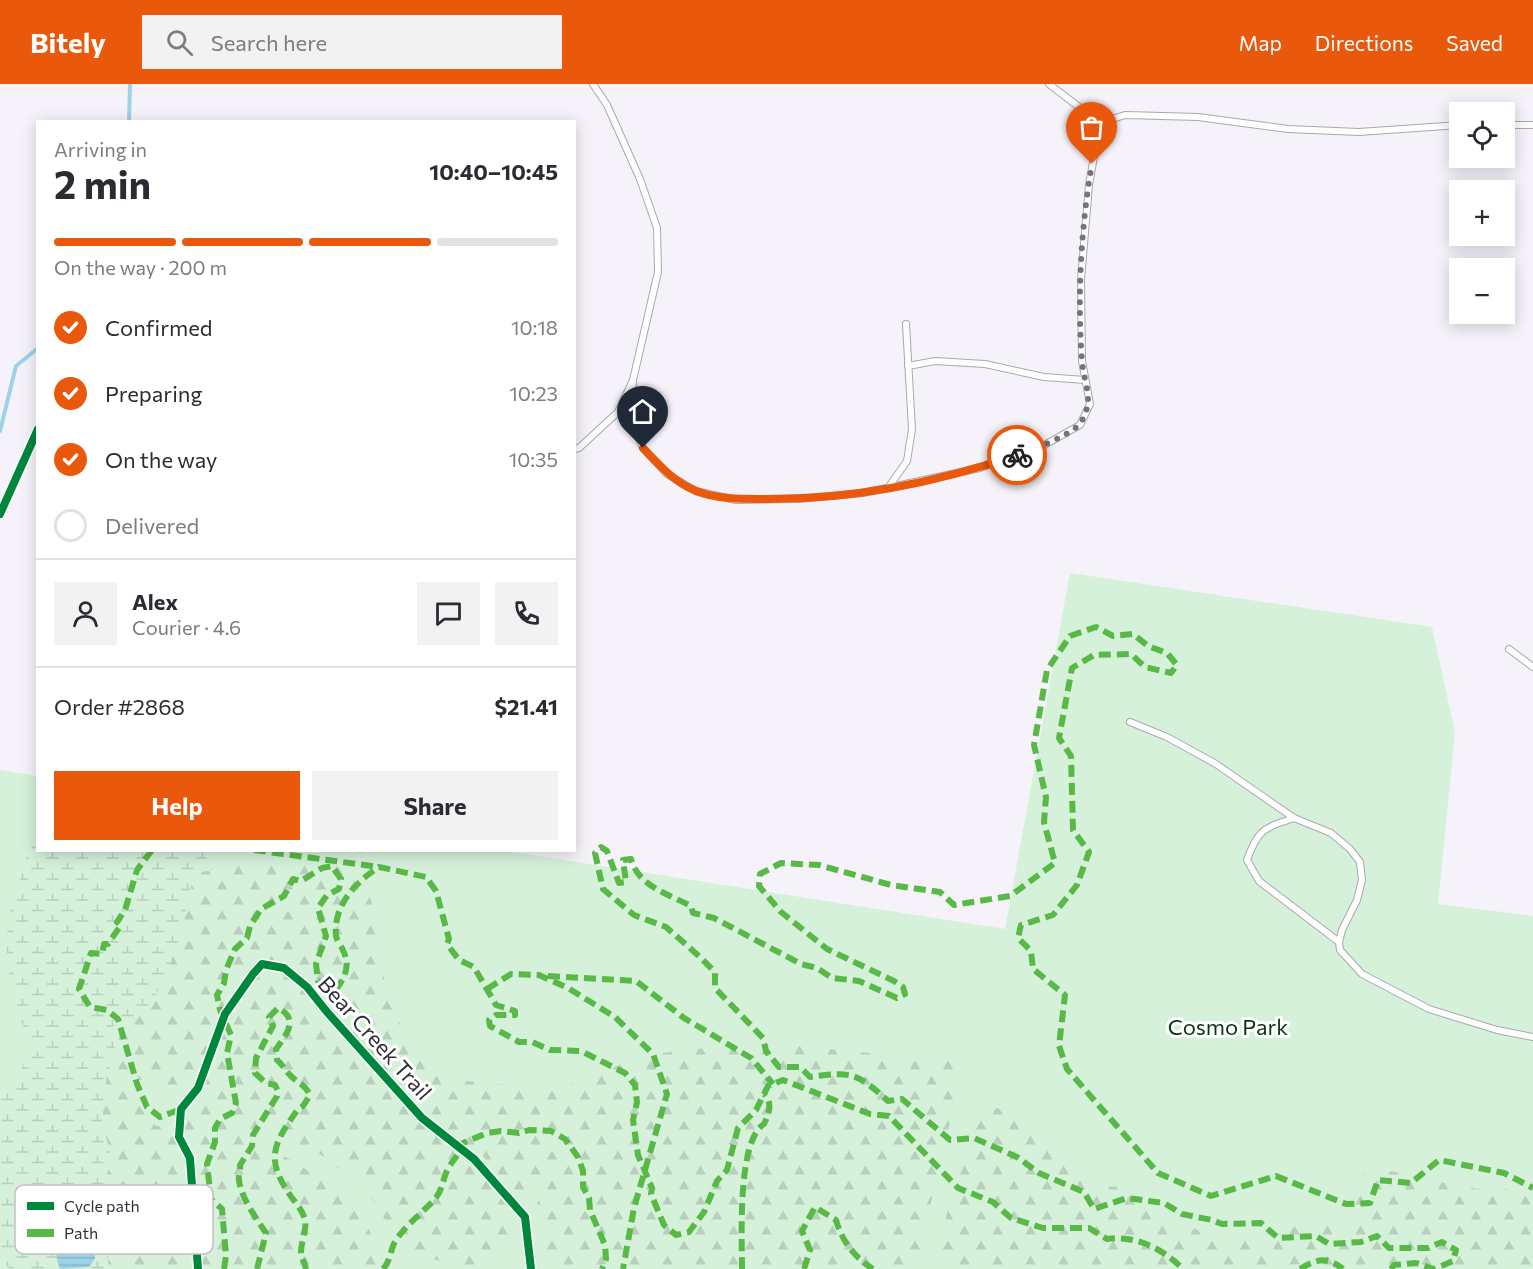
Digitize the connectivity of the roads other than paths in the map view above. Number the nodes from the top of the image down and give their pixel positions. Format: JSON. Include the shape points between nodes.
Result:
{"nodes":[{"id":1,"x":593,"y":84,"type":"edge"},
{"id":2,"x":1049,"y":84,"type":"edge"},
{"id":3,"x":1100,"y":123,"type":"junction"},
{"id":4,"x":1515,"y":125,"type":"edge"},
{"id":5,"x":1533,"y":125,"type":"edge"},
{"id":6,"x":1449,"y":126,"type":"edge"},
{"id":7,"x":906,"y":324,"type":"dead end"},
{"id":8,"x":908,"y":366,"type":"junction"},
{"id":9,"x":633,"y":380,"type":"junction"},
{"id":10,"x":1085,"y":380,"type":"junction"},
{"id":11,"x":576,"y":449,"type":"edge"},
{"id":12,"x":888,"y":488,"type":"junction"},
{"id":13,"x":1509,"y":649,"type":"dead end"},
{"id":14,"x":1533,"y":667,"type":"edge"},
{"id":15,"x":1130,"y":722,"type":"dead end"},
{"id":16,"x":1294,"y":819,"type":"junction"},
{"id":17,"x":1339,"y":942,"type":"junction"},
{"id":18,"x":1533,"y":1037,"type":"edge"}],
"edges":[{"from":1,"to":9,"type":"lane","via":[[607,105],[640,179],[657,228],[658,272]]},
{"from":2,"to":3,"type":"lane"},
{"from":3,"to":6,"type":"lane","via":[[1125,115],[1198,117],[1288,129],[1359,132]]},
{"from":3,"to":10,"type":"lane","via":[[1089,185],[1081,280]]},
{"from":4,"to":5,"type":"lane"},
{"from":7,"to":8,"type":"lane"},
{"from":8,"to":10,"type":"lane","via":[[935,361],[985,364],[1044,377]]},
{"from":8,"to":12,"type":"lane","via":[[912,429],[907,460]]},
{"from":9,"to":11,"type":"lane","via":[[618,412]]},
{"from":9,"to":12,"type":"lane","via":[[631,420],[643,448],[667,474],[696,491],[736,500],[799,499]]},
{"from":10,"to":12,"type":"lane","via":[[1090,404],[1080,425],[1039,448],[980,468]]},
{"from":13,"to":14,"type":"lane"},
{"from":15,"to":16,"type":"lane","via":[[1216,764]]},
{"from":16,"to":17,"type":"lane","via":[[1331,833],[1360,862],[1362,880],[1357,900]]},
{"from":16,"to":17,"type":"lane","via":[[1268,827],[1254,840],[1247,860],[1259,881]]},
{"from":17,"to":18,"type":"lane","via":[[1340,950],[1362,974],[1412,1000],[1463,1021]]}]}
